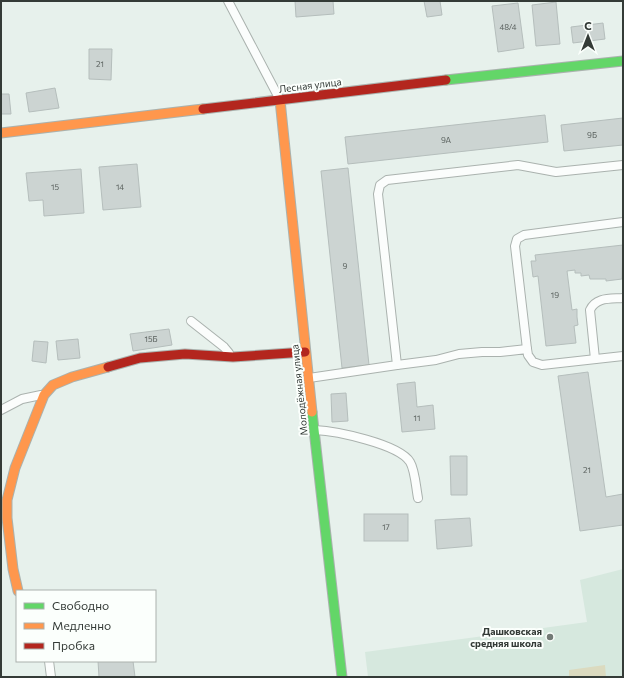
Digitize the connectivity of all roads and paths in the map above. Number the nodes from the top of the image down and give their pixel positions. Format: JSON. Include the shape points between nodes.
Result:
{"nodes":[{"id":1,"x":228,"y":1,"type":"edge"},
{"id":2,"x":623,"y":61,"type":"edge"},
{"id":3,"x":280,"y":100,"type":"junction"},
{"id":4,"x":1,"y":133,"type":"edge"},
{"id":5,"x":623,"y":165,"type":"edge"},
{"id":6,"x":623,"y":222,"type":"edge"},
{"id":7,"x":623,"y":298,"type":"edge"},
{"id":8,"x":191,"y":321,"type":"dead end"},
{"id":9,"x":527,"y":349,"type":"junction"},
{"id":10,"x":306,"y":352,"type":"junction"},
{"id":11,"x":623,"y":356,"type":"edge"},
{"id":12,"x":233,"y":358,"type":"junction"},
{"id":13,"x":595,"y":359,"type":"junction"},
{"id":14,"x":397,"y":365,"type":"junction"},
{"id":15,"x":308,"y":378,"type":"junction"},
{"id":16,"x":44,"y":395,"type":"junction"},
{"id":17,"x":1,"y":410,"type":"edge"},
{"id":18,"x":314,"y":430,"type":"junction"},
{"id":19,"x":418,"y":498,"type":"dead end"},
{"id":20,"x":18,"y":590,"type":"edge"},
{"id":21,"x":49,"y":662,"type":"edge"},
{"id":22,"x":51,"y":677,"type":"edge"},
{"id":23,"x":342,"y":677,"type":"edge"}],
"edges":[{"from":1,"to":3,"type":"lane"},
{"from":2,"to":3,"type":"street","name":"Лесная улица"},
{"from":3,"to":4,"type":"street","name":"Лесная улица"},
{"from":3,"to":10,"type":"street","name":"Молодёжная улица"},
{"from":5,"to":14,"type":"lane","via":[[556,172],[518,165],[387,180],[380,185],[378,194]]},
{"from":6,"to":9,"type":"lane","via":[[524,235],[517,239],[515,246]]},
{"from":7,"to":13,"type":"lane","via":[[598,301],[590,310]]},
{"from":8,"to":12,"type":"lane","via":[[224,347]]},
{"from":9,"to":13,"type":"lane","via":[[533,362],[542,365]]},
{"from":9,"to":14,"type":"lane","via":[[459,354]]},
{"from":10,"to":12,"type":"street"},
{"from":10,"to":15,"type":"street","name":"Молодёжная улица"},
{"from":11,"to":13,"type":"lane"},
{"from":12,"to":16,"type":"street","via":[[185,354],[140,358],[72,377],[53,385]]},
{"from":14,"to":15,"type":"lane"},
{"from":15,"to":18,"type":"street","name":"Молодёжная улица"},
{"from":16,"to":17,"type":"lane","via":[[22,399]]},
{"from":16,"to":20,"type":"street","via":[[15,468],[7,500],[13,569]]},
{"from":18,"to":19,"type":"lane","via":[[332,431],[392,448],[405,455],[411,463]]},
{"from":18,"to":23,"type":"street","name":"Молодёжная улица"},
{"from":21,"to":22,"type":"lane"}]}
